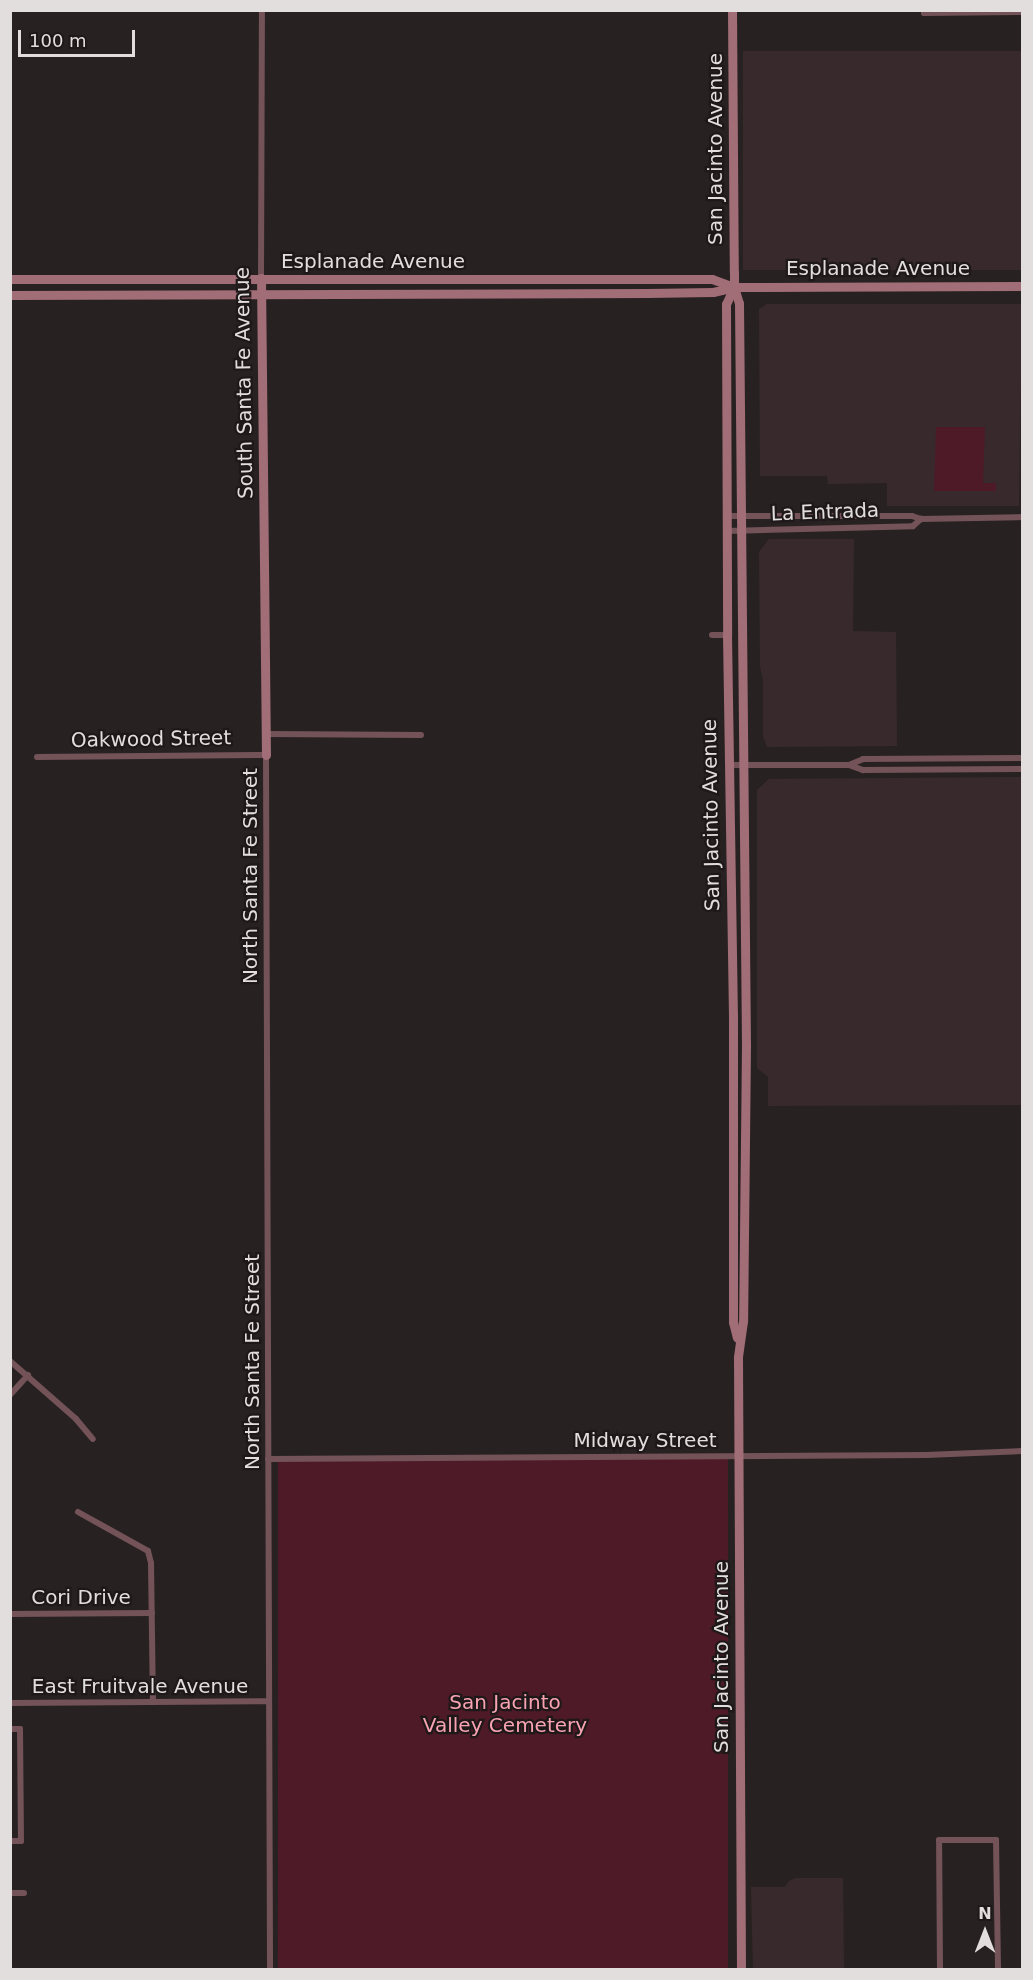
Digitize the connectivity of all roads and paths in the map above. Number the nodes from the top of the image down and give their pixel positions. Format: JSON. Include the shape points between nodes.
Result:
{"nodes":[{"id":1,"x":262,"y":10,"type":"edge"},
{"id":2,"x":732,"y":10,"type":"edge"},
{"id":3,"x":924,"y":12,"type":"edge"},
{"id":4,"x":1023,"y":12,"type":"edge"},
{"id":5,"x":261,"y":278,"type":"junction"},
{"id":6,"x":13,"y":279,"type":"edge"},
{"id":7,"x":101,"y":279,"type":"junction"},
{"id":8,"x":1023,"y":286,"type":"edge"},
{"id":9,"x":734,"y":287,"type":"junction"},
{"id":10,"x":101,"y":294,"type":"junction"},
{"id":11,"x":261,"y":294,"type":"junction"},
{"id":12,"x":14,"y":295,"type":"edge"},
{"id":13,"x":727,"y":516,"type":"junction"},
{"id":14,"x":742,"y":516,"type":"junction"},
{"id":15,"x":1023,"y":517,"type":"edge"},
{"id":16,"x":921,"y":519,"type":"junction"},
{"id":17,"x":727,"y":531,"type":"junction"},
{"id":18,"x":742,"y":531,"type":"junction"},
{"id":19,"x":712,"y":635,"type":"dead end"},
{"id":20,"x":727,"y":635,"type":"junction"},
{"id":21,"x":266,"y":734,"type":"junction"},
{"id":22,"x":421,"y":735,"type":"dead end"},
{"id":23,"x":266,"y":754,"type":"junction"},
{"id":24,"x":37,"y":757,"type":"dead end"},
{"id":25,"x":1023,"y":758,"type":"edge"},
{"id":26,"x":729,"y":765,"type":"junction"},
{"id":27,"x":744,"y":765,"type":"junction"},
{"id":28,"x":849,"y":765,"type":"junction"},
{"id":29,"x":1023,"y":769,"type":"edge"},
{"id":30,"x":731,"y":878,"type":"junction"},
{"id":31,"x":746,"y":949,"type":"junction"},
{"id":32,"x":738,"y":1344,"type":"junction"},
{"id":33,"x":10,"y":1361,"type":"edge"},
{"id":34,"x":28,"y":1375,"type":"junction"},
{"id":35,"x":10,"y":1395,"type":"edge"},
{"id":36,"x":93,"y":1439,"type":"dead end"},
{"id":37,"x":1023,"y":1451,"type":"edge"},
{"id":38,"x":739,"y":1456,"type":"junction"},
{"id":39,"x":268,"y":1459,"type":"junction"},
{"id":40,"x":78,"y":1512,"type":"dead end"},
{"id":41,"x":152,"y":1613,"type":"junction"},
{"id":42,"x":10,"y":1614,"type":"edge"},
{"id":43,"x":269,"y":1701,"type":"junction"},
{"id":44,"x":153,"y":1702,"type":"junction"},
{"id":45,"x":10,"y":1703,"type":"edge"},
{"id":46,"x":10,"y":1729,"type":"edge"},
{"id":47,"x":10,"y":1841,"type":"edge"},
{"id":48,"x":10,"y":1893,"type":"edge"},
{"id":49,"x":24,"y":1893,"type":"dead end"},
{"id":50,"x":270,"y":1970,"type":"edge"},
{"id":51,"x":741,"y":1970,"type":"edge"},
{"id":52,"x":940,"y":1970,"type":"edge"},
{"id":53,"x":998,"y":1970,"type":"edge"}],
"edges":[{"from":1,"to":5,"type":"street","name":"South Santa Fe Avenue"},
{"from":2,"to":9,"type":"main road","name":"San Jacinto Avenue"},
{"from":3,"to":4,"type":"street"},
{"from":5,"to":7,"type":"main road","name":"Esplanade Avenue"},
{"from":5,"to":9,"type":"main road","name":"Esplanade Avenue","via":[[712,279]]},
{"from":5,"to":11,"type":"main road","name":"South Santa Fe Avenue"},
{"from":6,"to":7,"type":"main road","name":"Esplanade Avenue"},
{"from":6,"to":12,"type":"main road"},
{"from":7,"to":10,"type":"main road"},
{"from":8,"to":9,"type":"main road","name":"Esplanade Avenue"},
{"from":9,"to":11,"type":"main road","name":"Esplanade Avenue","via":[[713,292]]},
{"from":9,"to":13,"type":"main road","name":"San Jacinto Avenue","via":[[726,304]]},
{"from":9,"to":14,"type":"main road","name":"San Jacinto Avenue","via":[[739,303]]},
{"from":10,"to":11,"type":"main road","name":"Esplanade Avenue"},
{"from":10,"to":12,"type":"main road","name":"Esplanade Avenue"},
{"from":11,"to":21,"type":"main road","name":"South Santa Fe Avenue"},
{"from":13,"to":14,"type":"street","name":"La Entrada"},
{"from":13,"to":17,"type":"main road","name":"San Jacinto Avenue"},
{"from":14,"to":16,"type":"street","name":"La Entrada"},
{"from":14,"to":18,"type":"main road","name":"San Jacinto Avenue"},
{"from":15,"to":16,"type":"street","name":"La Entrada"},
{"from":16,"to":18,"type":"street","name":"La Entrada","via":[[913,526]]},
{"from":17,"to":18,"type":"street","name":"La Entrada"},
{"from":17,"to":20,"type":"main road","name":"San Jacinto Avenue"},
{"from":18,"to":27,"type":"main road","name":"San Jacinto Avenue"},
{"from":19,"to":20,"type":"street"},
{"from":20,"to":26,"type":"main road","name":"San Jacinto Avenue"},
{"from":21,"to":22,"type":"street"},
{"from":21,"to":23,"type":"main road","name":"South Santa Fe Avenue"},
{"from":23,"to":24,"type":"street","name":"Oakwood Street"},
{"from":23,"to":39,"type":"street","name":"North Santa Fe Street"},
{"from":25,"to":28,"type":"street","via":[[863,759]]},
{"from":26,"to":27,"type":"street"},
{"from":26,"to":30,"type":"main road","name":"San Jacinto Avenue"},
{"from":27,"to":28,"type":"street"},
{"from":27,"to":31,"type":"main road","name":"San Jacinto Avenue"},
{"from":28,"to":29,"type":"street","via":[[863,770]]},
{"from":30,"to":31,"type":"main road","via":[[737,943]]},
{"from":30,"to":32,"type":"main road","name":"San Jacinto Avenue","via":[[733,1322]]},
{"from":31,"to":32,"type":"main road","name":"San Jacinto Avenue","via":[[743,1321]]},
{"from":32,"to":38,"type":"main road","name":"San Jacinto Avenue"},
{"from":33,"to":34,"type":"street"},
{"from":34,"to":35,"type":"street"},
{"from":34,"to":36,"type":"street"},
{"from":37,"to":38,"type":"street","name":"Midway Street"},
{"from":38,"to":39,"type":"street","name":"Midway Street"},
{"from":38,"to":51,"type":"main road","name":"San Jacinto Avenue"},
{"from":39,"to":43,"type":"street","name":"North Santa Fe Street"},
{"from":40,"to":41,"type":"street","via":[[148,1551],[152,1563]]},
{"from":41,"to":42,"type":"street","name":"Cori Drive"},
{"from":41,"to":44,"type":"street"},
{"from":43,"to":44,"type":"street","name":"East Fruitvale Avenue"},
{"from":43,"to":50,"type":"street","name":"North Santa Fe Street"},
{"from":44,"to":45,"type":"street","name":"East Fruitvale Avenue"},
{"from":46,"to":47,"type":"street","via":[[20,1729],[21,1841]]},
{"from":48,"to":49,"type":"street"},
{"from":52,"to":53,"type":"street","via":[[939,1840],[996,1840]]}]}
